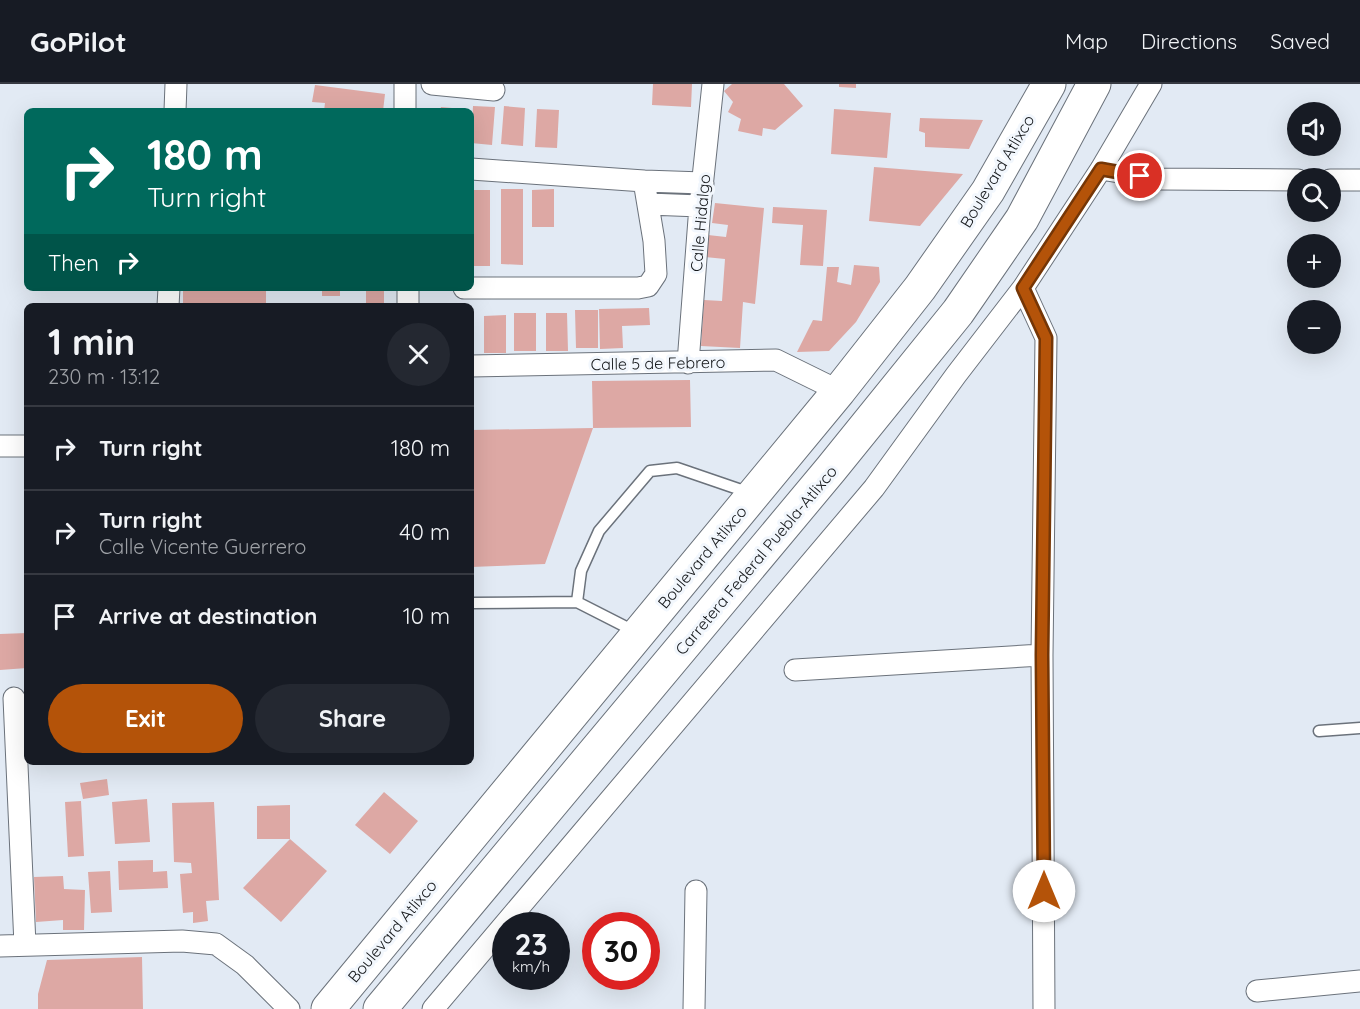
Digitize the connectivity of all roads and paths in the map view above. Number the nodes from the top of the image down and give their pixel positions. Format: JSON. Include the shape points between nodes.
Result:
{"nodes":[{"id":1,"x":176,"y":84,"type":"edge"},
{"id":2,"x":405,"y":84,"type":"edge"},
{"id":3,"x":432,"y":84,"type":"edge"},
{"id":4,"x":713,"y":84,"type":"edge"},
{"id":5,"x":1048,"y":84,"type":"edge"},
{"id":6,"x":1094,"y":84,"type":"edge"},
{"id":7,"x":1151,"y":84,"type":"edge"},
{"id":8,"x":494,"y":90,"type":"dead end"},
{"id":9,"x":175,"y":108,"type":"edge"},
{"id":10,"x":405,"y":108,"type":"edge"},
{"id":11,"x":474,"y":169,"type":"edge"},
{"id":12,"x":1101,"y":169,"type":"junction"},
{"id":13,"x":1287,"y":180,"type":"edge"},
{"id":14,"x":1341,"y":180,"type":"edge"},
{"id":15,"x":1360,"y":180,"type":"edge"},
{"id":16,"x":644,"y":181,"type":"junction"},
{"id":17,"x":703,"y":183,"type":"junction"},
{"id":18,"x":648,"y":204,"type":"junction"},
{"id":19,"x":700,"y":206,"type":"junction"},
{"id":20,"x":474,"y":288,"type":"edge"},
{"id":21,"x":1023,"y":288,"type":"junction"},
{"id":22,"x":688,"y":363,"type":"junction"},
{"id":23,"x":918,"y":363,"type":"junction"},
{"id":24,"x":474,"y":366,"type":"edge"},
{"id":25,"x":956,"y":375,"type":"junction"},
{"id":26,"x":839,"y":391,"type":"junction"},
{"id":27,"x":0,"y":446,"type":"edge"},
{"id":28,"x":24,"y":446,"type":"edge"},
{"id":29,"x":753,"y":495,"type":"junction"},
{"id":30,"x":680,"y":584,"type":"junction"},
{"id":31,"x":577,"y":602,"type":"junction"},
{"id":32,"x":474,"y":603,"type":"edge"},
{"id":33,"x":713,"y":610,"type":"junction"},
{"id":34,"x":639,"y":633,"type":"junction"},
{"id":35,"x":1042,"y":655,"type":"junction"},
{"id":36,"x":795,"y":670,"type":"dead end"},
{"id":37,"x":14,"y":698,"type":"dead end"},
{"id":38,"x":1360,"y":728,"type":"edge"},
{"id":39,"x":1319,"y":731,"type":"dead end"},
{"id":40,"x":696,"y":891,"type":"dead end"},
{"id":41,"x":26,"y":945,"type":"junction"},
{"id":42,"x":0,"y":946,"type":"edge"},
{"id":43,"x":1360,"y":981,"type":"edge"},
{"id":44,"x":1257,"y":991,"type":"dead end"},
{"id":45,"x":289,"y":1009,"type":"edge"},
{"id":46,"x":328,"y":1009,"type":"edge"},
{"id":47,"x":380,"y":1009,"type":"edge"},
{"id":48,"x":433,"y":1009,"type":"edge"},
{"id":49,"x":694,"y":1009,"type":"edge"},
{"id":50,"x":1044,"y":1009,"type":"edge"}],
"edges":[{"from":1,"to":9,"type":"street"},
{"from":2,"to":10,"type":"street"},
{"from":3,"to":8,"type":"street"},
{"from":4,"to":17,"type":"street","name":"Calle Hidalgo"},
{"from":5,"to":26,"type":"main road","name":"Boulevard Atlixco","via":[[988,191],[920,288]]},
{"from":6,"to":23,"type":"main road","name":"Carretera Federal Puebla-Atlixco","via":[[1022,219]]},
{"from":7,"to":12,"type":"street"},
{"from":11,"to":16,"type":"street"},
{"from":12,"to":13,"type":"street","via":[[1160,179]]},
{"from":12,"to":21,"type":"street"},
{"from":14,"to":15,"type":"street"},
{"from":16,"to":17,"type":"street"},
{"from":16,"to":18,"type":"street"},
{"from":17,"to":19,"type":"street","name":"Calle Hidalgo"},
{"from":18,"to":19,"type":"street"},
{"from":18,"to":20,"type":"street","via":[[656,274],[648,286]]},
{"from":19,"to":22,"type":"street","name":"Calle Hidalgo"},
{"from":21,"to":25,"type":"street"},
{"from":21,"to":35,"type":"street","via":[[1046,338]]},
{"from":22,"to":24,"type":"street","name":"Calle 5 de Febrero"},
{"from":22,"to":26,"type":"street","name":"Calle 5 de Febrero","via":[[776,360]]},
{"from":23,"to":25,"type":"street"},
{"from":23,"to":33,"type":"main road","name":"Carretera Federal Puebla-Atlixco"},
{"from":25,"to":48,"type":"street","via":[[874,488]]},
{"from":26,"to":29,"type":"main road","name":"Boulevard Atlixco"},
{"from":27,"to":28,"type":"street"},
{"from":29,"to":30,"type":"main road","name":"Boulevard Atlixco"},
{"from":29,"to":31,"type":"lane","via":[[677,468],[650,471],[599,531],[581,571]]},
{"from":30,"to":33,"type":"main road"},
{"from":30,"to":34,"type":"main road","name":"Boulevard Atlixco"},
{"from":31,"to":32,"type":"lane"},
{"from":31,"to":34,"type":"lane"},
{"from":33,"to":47,"type":"main road","name":"Carretera Federal Puebla-Atlixco"},
{"from":34,"to":46,"type":"main road","name":"Boulevard Atlixco"},
{"from":35,"to":36,"type":"street"},
{"from":35,"to":50,"type":"street"},
{"from":37,"to":41,"type":"street"},
{"from":38,"to":39,"type":"lane"},
{"from":40,"to":49,"type":"street"},
{"from":41,"to":42,"type":"street"},
{"from":41,"to":45,"type":"street","via":[[182,941],[216,944],[245,965]]},
{"from":43,"to":44,"type":"street"}]}
